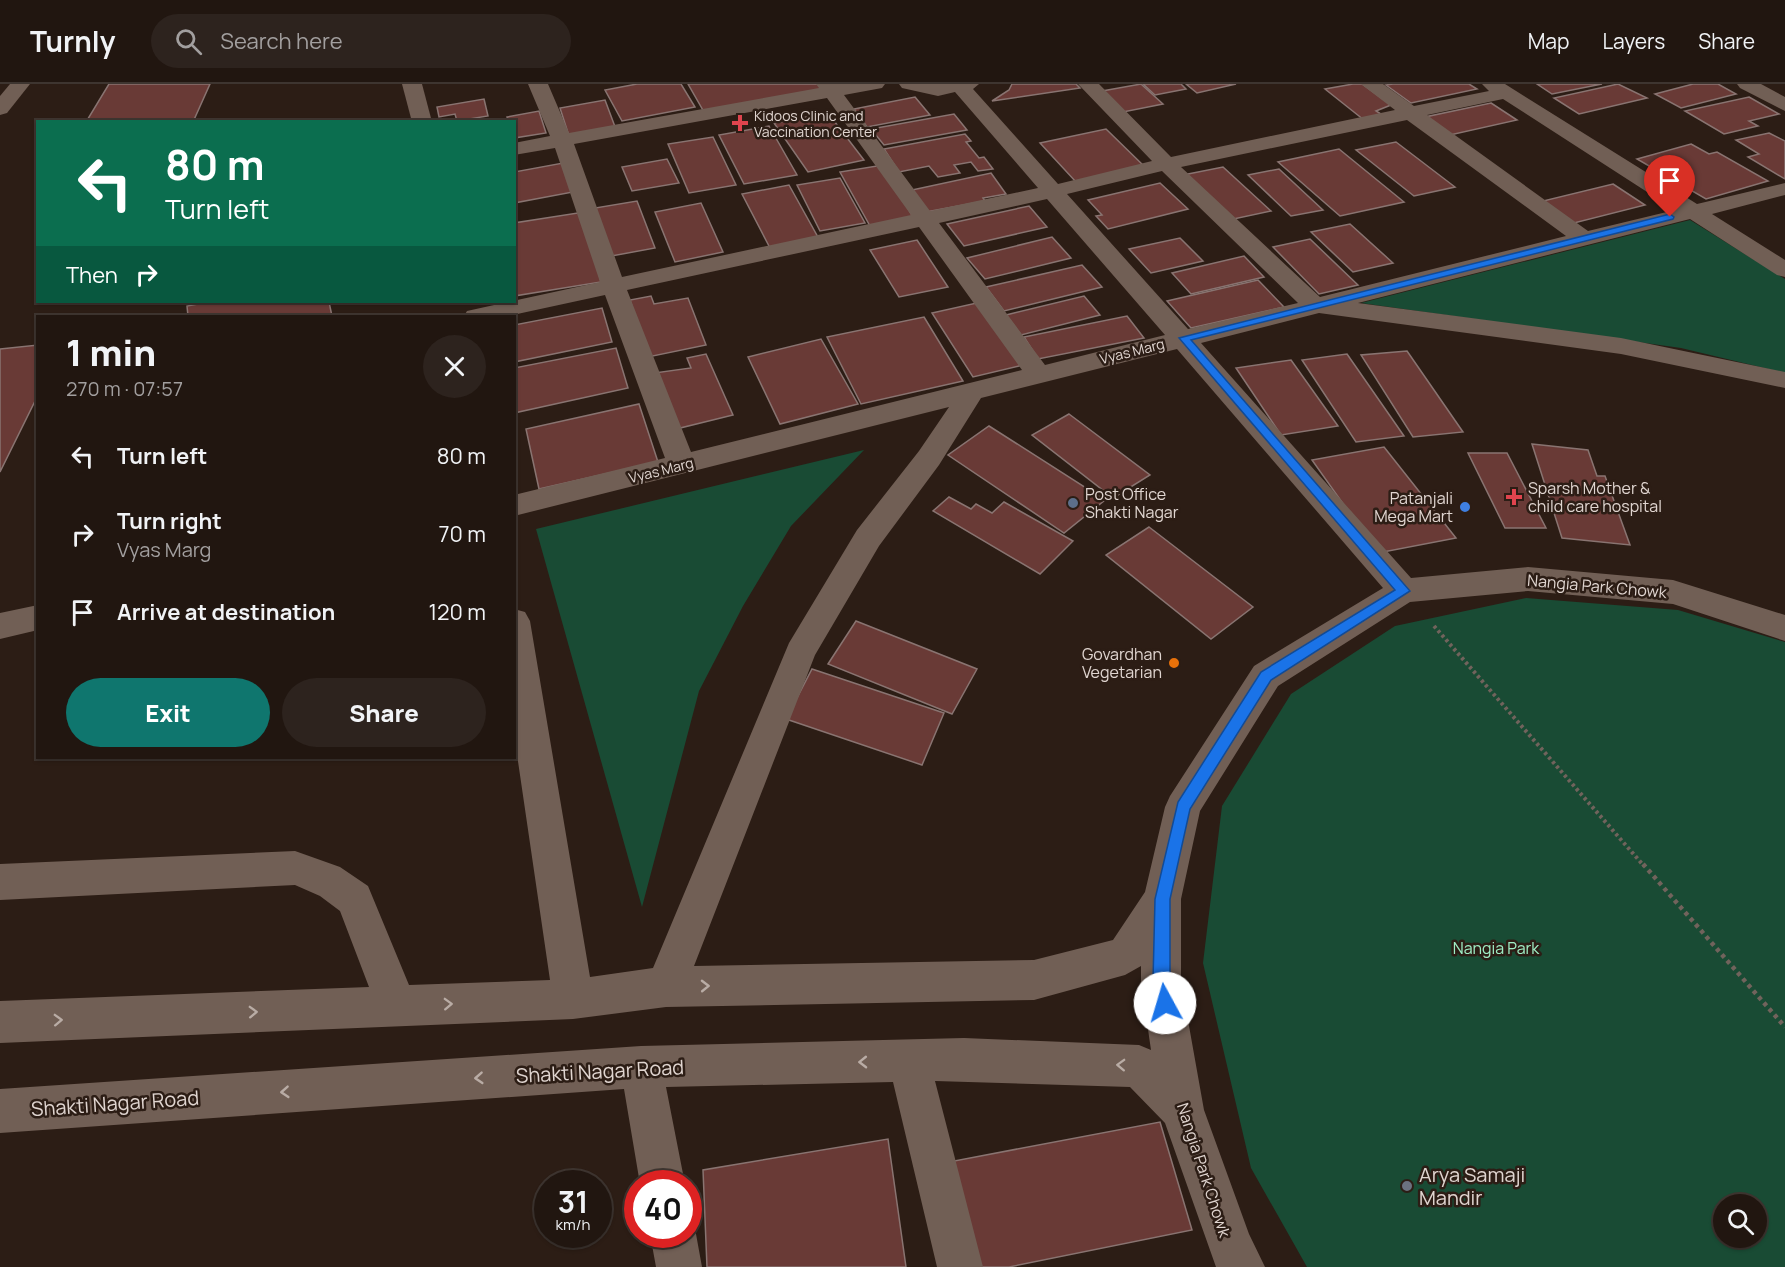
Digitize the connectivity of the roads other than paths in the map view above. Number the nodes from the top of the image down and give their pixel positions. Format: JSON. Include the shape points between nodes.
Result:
{"nodes":[{"id":1,"x":20,"y":84,"type":"edge"},
{"id":2,"x":412,"y":84,"type":"edge"},
{"id":3,"x":538,"y":84,"type":"edge"},
{"id":4,"x":875,"y":84,"type":"edge"},
{"id":5,"x":909,"y":84,"type":"edge"},
{"id":6,"x":1088,"y":84,"type":"edge"},
{"id":7,"x":1371,"y":84,"type":"edge"},
{"id":8,"x":1747,"y":84,"type":"edge"},
{"id":9,"x":965,"y":86,"type":"edge"},
{"id":10,"x":830,"y":88,"type":"edge"},
{"id":11,"x":1499,"y":88,"type":"edge"},
{"id":12,"x":1785,"y":105,"type":"edge"},
{"id":13,"x":0,"y":109,"type":"edge"},
{"id":14,"x":1408,"y":112,"type":"junction"},
{"id":15,"x":421,"y":120,"type":"edge"},
{"id":16,"x":563,"y":142,"type":"junction"},
{"id":17,"x":516,"y":149,"type":"edge"},
{"id":18,"x":1166,"y":164,"type":"junction"},
{"id":19,"x":1785,"y":189,"type":"edge"},
{"id":20,"x":1054,"y":191,"type":"junction"},
{"id":21,"x":1691,"y":212,"type":"junction"},
{"id":22,"x":924,"y":218,"type":"junction"},
{"id":23,"x":1583,"y":238,"type":"junction"},
{"id":24,"x":1785,"y":270,"type":"edge"},
{"id":25,"x":614,"y":287,"type":"junction"},
{"id":26,"x":1314,"y":305,"type":"junction"},
{"id":27,"x":481,"y":315,"type":"edge"},
{"id":28,"x":1184,"y":338,"type":"junction"},
{"id":29,"x":1039,"y":375,"type":"junction"},
{"id":30,"x":1785,"y":380,"type":"edge"},
{"id":31,"x":973,"y":391,"type":"junction"},
{"id":32,"x":682,"y":465,"type":"junction"},
{"id":33,"x":516,"y":506,"type":"edge"},
{"id":34,"x":1404,"y":591,"type":"junction"},
{"id":35,"x":36,"y":617,"type":"edge"},
{"id":36,"x":0,"y":626,"type":"edge"},
{"id":37,"x":1785,"y":628,"type":"edge"},
{"id":38,"x":516,"y":634,"type":"edge"},
{"id":39,"x":0,"y":882,"type":"edge"},
{"id":40,"x":1162,"y":899,"type":"junction"},
{"id":41,"x":666,"y":987,"type":"junction"},
{"id":42,"x":573,"y":999,"type":"junction"},
{"id":43,"x":397,"y":1006,"type":"junction"},
{"id":44,"x":0,"y":1022,"type":"edge"},
{"id":45,"x":909,"y":1060,"type":"junction"},
{"id":46,"x":641,"y":1067,"type":"junction"},
{"id":47,"x":1182,"y":1110,"type":"junction"},
{"id":48,"x":0,"y":1111,"type":"edge"},
{"id":49,"x":660,"y":1170,"type":"edge"},
{"id":50,"x":676,"y":1248,"type":"edge"},
{"id":51,"x":679,"y":1267,"type":"edge"},
{"id":52,"x":960,"y":1267,"type":"edge"},
{"id":53,"x":1242,"y":1267,"type":"edge"}],
"edges":[{"from":1,"to":13,"type":"street"},
{"from":2,"to":15,"type":"street"},
{"from":3,"to":16,"type":"street"},
{"from":4,"to":10,"type":"street"},
{"from":5,"to":9,"type":"street","via":[[938,90]]},
{"from":6,"to":18,"type":"street"},
{"from":7,"to":14,"type":"street"},
{"from":8,"to":12,"type":"street"},
{"from":9,"to":20,"type":"street"},
{"from":10,"to":16,"type":"street"},
{"from":10,"to":22,"type":"street"},
{"from":11,"to":14,"type":"street"},
{"from":11,"to":21,"type":"street"},
{"from":14,"to":18,"type":"street"},
{"from":14,"to":23,"type":"street"},
{"from":16,"to":17,"type":"street"},
{"from":16,"to":25,"type":"street"},
{"from":18,"to":20,"type":"street"},
{"from":18,"to":26,"type":"street"},
{"from":19,"to":21,"type":"street","name":"Vyas Marg"},
{"from":20,"to":22,"type":"street"},
{"from":20,"to":28,"type":"street"},
{"from":21,"to":23,"type":"street","name":"Vyas Marg"},
{"from":21,"to":24,"type":"street"},
{"from":22,"to":25,"type":"street"},
{"from":22,"to":29,"type":"street"},
{"from":23,"to":26,"type":"street","name":"Vyas Marg"},
{"from":25,"to":27,"type":"street"},
{"from":25,"to":32,"type":"street"},
{"from":26,"to":28,"type":"street","name":"Vyas Marg"},
{"from":26,"to":30,"type":"street","via":[[1621,346]]},
{"from":28,"to":29,"type":"street","name":"Vyas Marg"},
{"from":28,"to":34,"type":"street"},
{"from":29,"to":31,"type":"street","name":"Vyas Marg"},
{"from":31,"to":32,"type":"street","name":"Vyas Marg"},
{"from":31,"to":41,"type":"street","via":[[929,458],[868,538],[800,652]]},
{"from":32,"to":33,"type":"street","name":"Vyas Marg"},
{"from":34,"to":37,"type":"street","name":"Nangia Park Chowk","via":[[1528,579],[1673,592]]},
{"from":34,"to":40,"type":"street","name":"Nangia Park Chowk","via":[[1266,676],[1183,807]]},
{"from":35,"to":36,"type":"street"},
{"from":38,"to":42,"type":"street"},
{"from":39,"to":43,"type":"street","via":[[294,868],[319,874],[341,886],[354,899]]},
{"from":41,"to":40,"type":"street","one_way":true,"via":[[1034,980],[1125,956]]},
{"from":40,"to":47,"type":"street","name":"Nangia Park Chowk","via":[[1161,981]]},
{"from":41,"to":42,"type":"street"},
{"from":43,"to":42,"type":"street","one_way":true},
{"from":44,"to":43,"type":"street","one_way":true},
{"from":45,"to":46,"type":"street","name":"Shakti Nagar Road","one_way":true},
{"from":47,"to":45,"type":"street","name":"Shakti Nagar Road","one_way":true,"via":[[1139,1066]]},
{"from":45,"to":52,"type":"street"},
{"from":46,"to":48,"type":"street","name":"Shakti Nagar Road","one_way":true},
{"from":46,"to":49,"type":"street"},
{"from":47,"to":53,"type":"street","name":"Nangia Park Chowk","via":[[1230,1247]]},
{"from":50,"to":51,"type":"street"}]}
